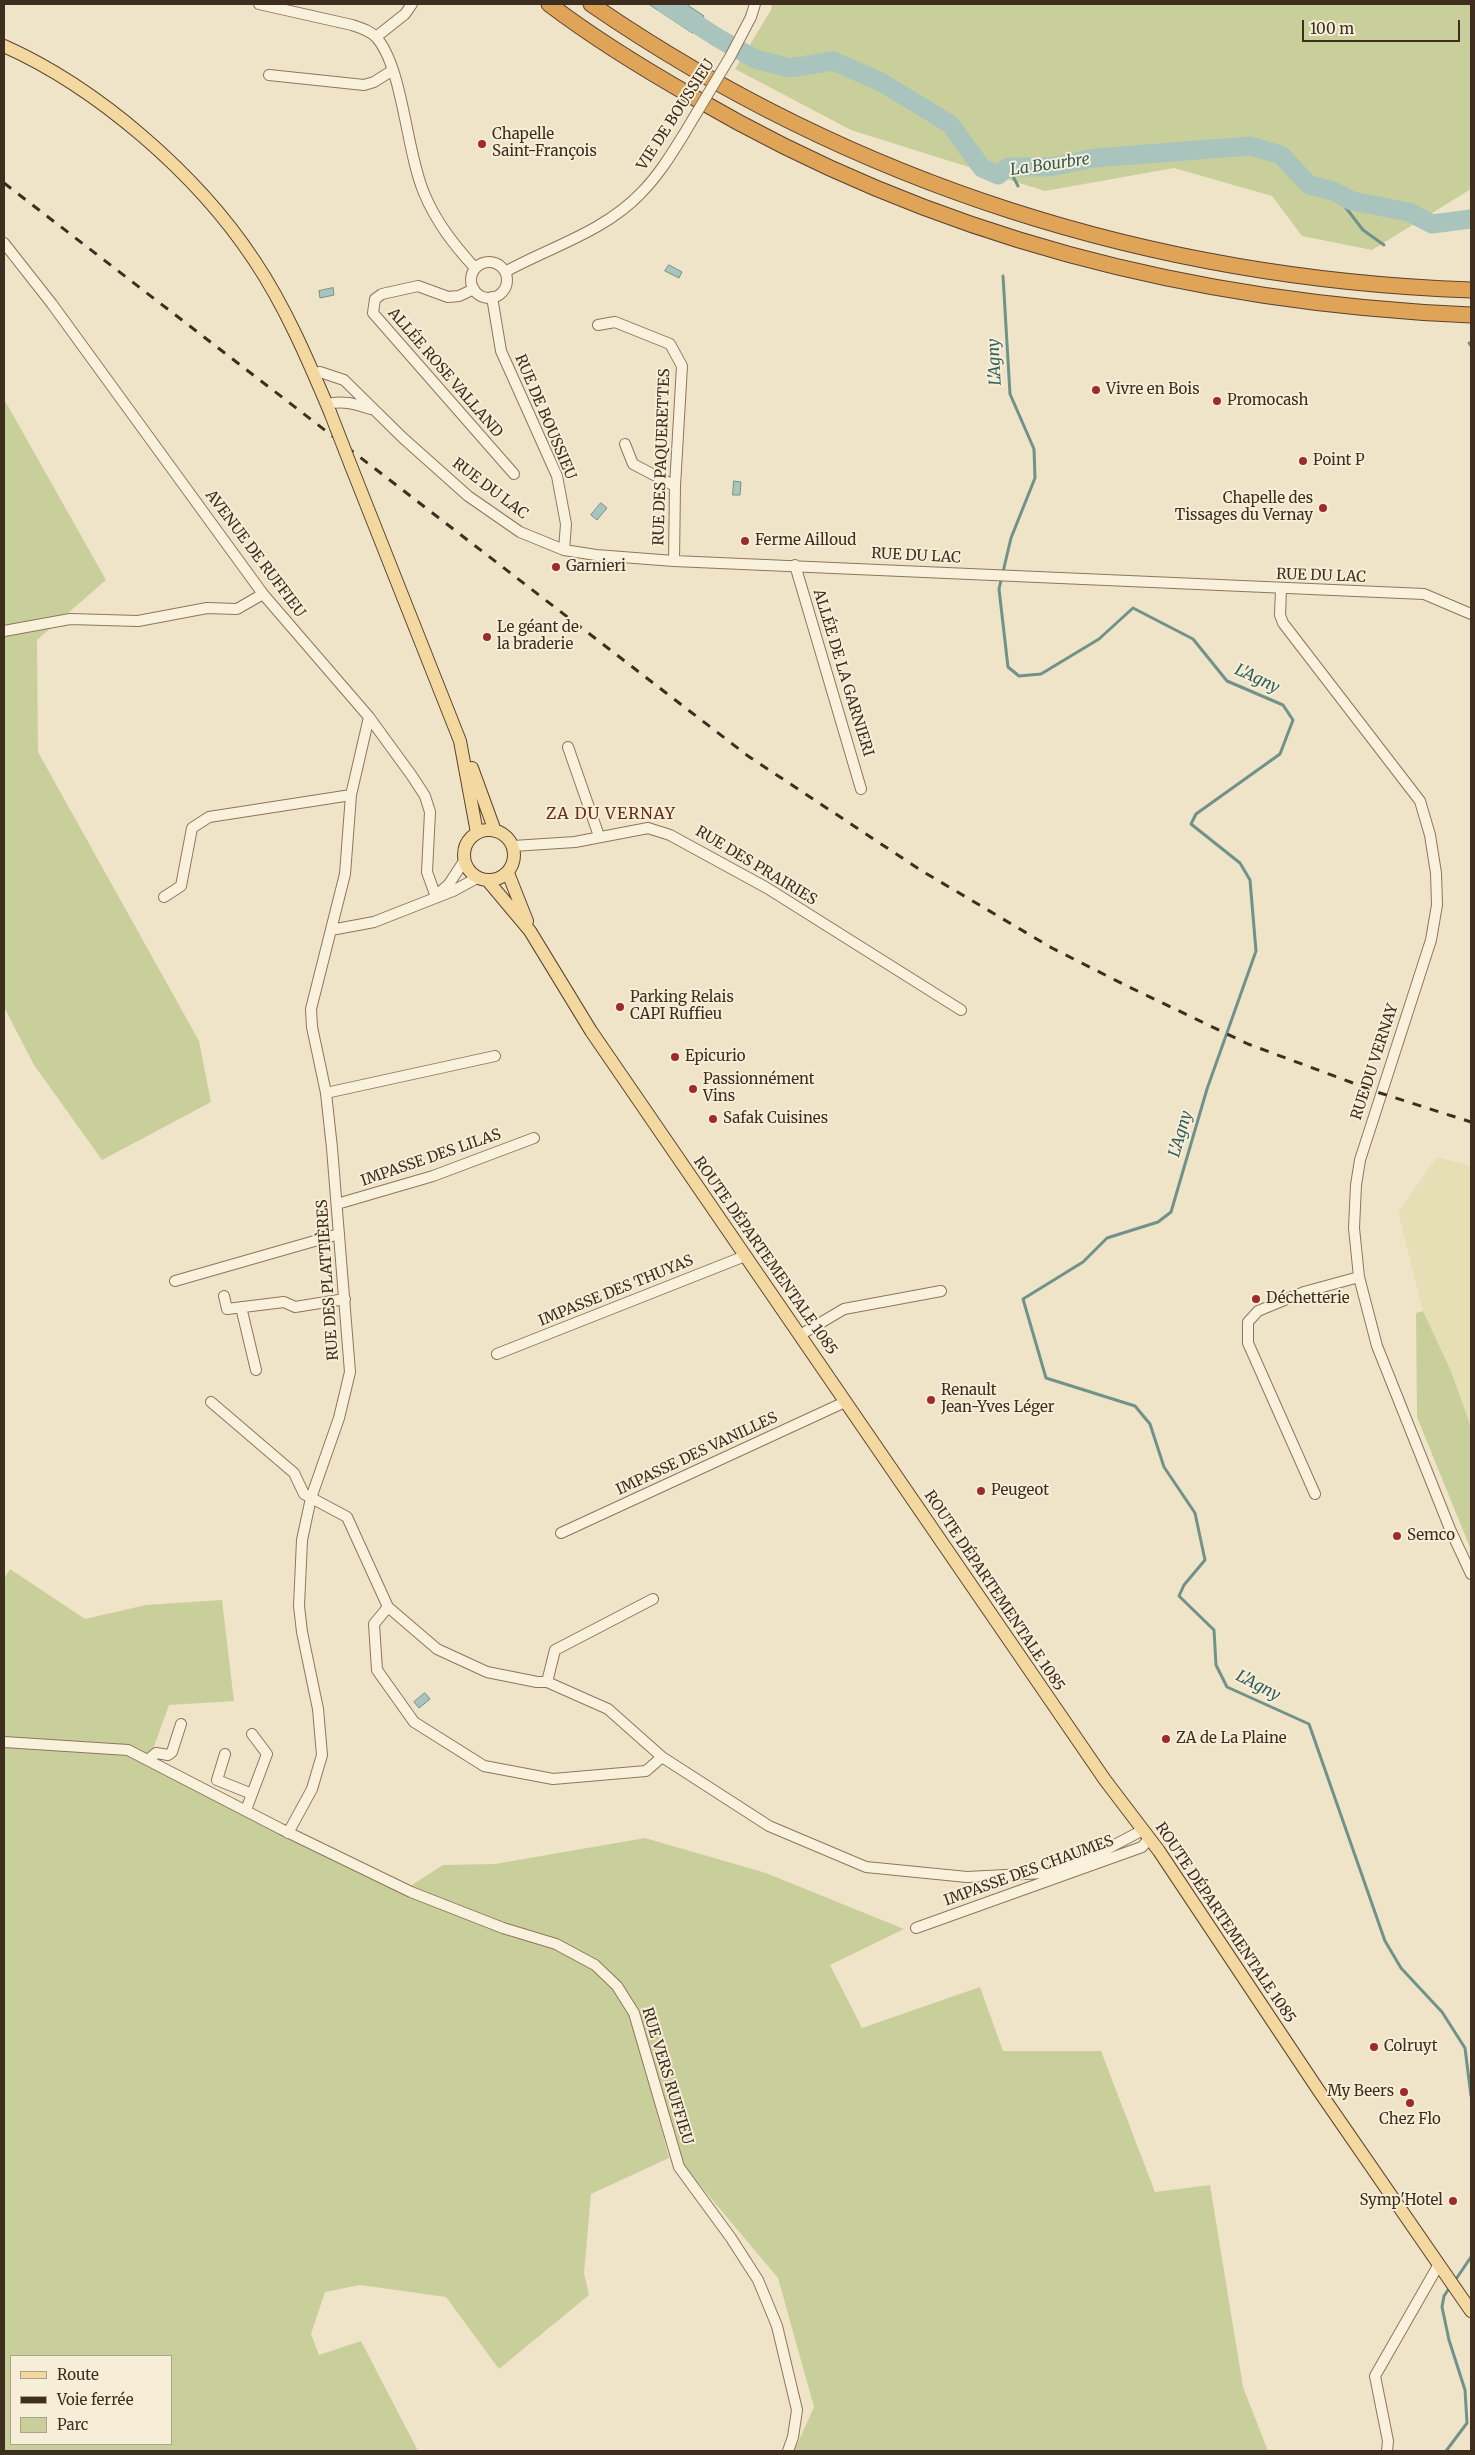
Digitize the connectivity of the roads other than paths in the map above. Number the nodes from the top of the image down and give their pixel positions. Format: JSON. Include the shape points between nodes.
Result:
{"nodes":[{"id":1,"x":259,"y":4,"type":"edge"},
{"id":2,"x":412,"y":4,"type":"edge"},
{"id":3,"x":549,"y":4,"type":"edge"},
{"id":4,"x":591,"y":4,"type":"edge"},
{"id":5,"x":755,"y":4,"type":"edge"},
{"id":6,"x":376,"y":37,"type":"junction"},
{"id":7,"x":4,"y":46,"type":"edge"},
{"id":8,"x":393,"y":70,"type":"junction"},
{"id":9,"x":269,"y":75,"type":"dead end"},
{"id":10,"x":4,"y":243,"type":"edge"},
{"id":11,"x":475,"y":268,"type":"junction"},
{"id":12,"x":505,"y":272,"type":"junction"},
{"id":13,"x":474,"y":289,"type":"junction"},
{"id":14,"x":1471,"y":290,"type":"edge"},
{"id":15,"x":492,"y":297,"type":"junction"},
{"id":16,"x":1471,"y":314,"type":"edge"},
{"id":17,"x":598,"y":325,"type":"dead end"},
{"id":18,"x":313,"y":373,"type":"junction"},
{"id":19,"x":328,"y":408,"type":"junction"},
{"id":20,"x":374,"y":410,"type":"junction"},
{"id":21,"x":625,"y":444,"type":"dead end"},
{"id":22,"x":514,"y":474,"type":"dead end"},
{"id":23,"x":675,"y":486,"type":"junction"},
{"id":24,"x":564,"y":550,"type":"junction"},
{"id":25,"x":674,"y":561,"type":"junction"},
{"id":26,"x":795,"y":566,"type":"junction"},
{"id":27,"x":1281,"y":589,"type":"junction"},
{"id":28,"x":263,"y":594,"type":"junction"},
{"id":29,"x":1471,"y":614,"type":"edge"},
{"id":30,"x":4,"y":631,"type":"edge"},
{"id":31,"x":369,"y":717,"type":"junction"},
{"id":32,"x":460,"y":741,"type":"junction"},
{"id":33,"x":568,"y":748,"type":"dead end"},
{"id":34,"x":861,"y":789,"type":"dead end"},
{"id":35,"x":351,"y":795,"type":"junction"},
{"id":36,"x":495,"y":831,"type":"junction"},
{"id":37,"x":477,"y":833,"type":"junction"},
{"id":38,"x":599,"y":836,"type":"junction"},
{"id":39,"x":513,"y":846,"type":"junction"},
{"id":40,"x":464,"y":861,"type":"junction"},
{"id":41,"x":508,"y":873,"type":"junction"},
{"id":42,"x":482,"y":879,"type":"junction"},
{"id":43,"x":164,"y":897,"type":"dead end"},
{"id":44,"x":436,"y":897,"type":"junction"},
{"id":45,"x":331,"y":930,"type":"junction"},
{"id":46,"x":530,"y":930,"type":"junction"},
{"id":47,"x":961,"y":1010,"type":"dead end"},
{"id":48,"x":495,"y":1056,"type":"dead end"},
{"id":49,"x":326,"y":1093,"type":"junction"},
{"id":50,"x":534,"y":1138,"type":"dead end"},
{"id":51,"x":337,"y":1204,"type":"junction"},
{"id":52,"x":339,"y":1234,"type":"junction"},
{"id":53,"x":745,"y":1256,"type":"junction"},
{"id":54,"x":1359,"y":1277,"type":"junction"},
{"id":55,"x":175,"y":1281,"type":"dead end"},
{"id":56,"x":941,"y":1291,"type":"dead end"},
{"id":57,"x":224,"y":1296,"type":"dead end"},
{"id":58,"x":345,"y":1299,"type":"junction"},
{"id":59,"x":241,"y":1307,"type":"junction"},
{"id":60,"x":800,"y":1335,"type":"junction"},
{"id":61,"x":497,"y":1354,"type":"dead end"},
{"id":62,"x":256,"y":1370,"type":"dead end"},
{"id":63,"x":211,"y":1402,"type":"dead end"},
{"id":64,"x":845,"y":1402,"type":"junction"},
{"id":65,"x":1315,"y":1494,"type":"dead end"},
{"id":66,"x":311,"y":1498,"type":"junction"},
{"id":67,"x":561,"y":1533,"type":"dead end"},
{"id":68,"x":1471,"y":1574,"type":"edge"},
{"id":69,"x":653,"y":1599,"type":"dead end"},
{"id":70,"x":388,"y":1607,"type":"junction"},
{"id":71,"x":548,"y":1682,"type":"junction"},
{"id":72,"x":181,"y":1724,"type":"dead end"},
{"id":73,"x":252,"y":1734,"type":"dead end"},
{"id":74,"x":4,"y":1742,"type":"edge"},
{"id":75,"x":225,"y":1754,"type":"dead end"},
{"id":76,"x":662,"y":1757,"type":"junction"},
{"id":77,"x":149,"y":1759,"type":"junction"},
{"id":78,"x":252,"y":1794,"type":"junction"},
{"id":79,"x":246,"y":1810,"type":"junction"},
{"id":80,"x":288,"y":1833,"type":"junction"},
{"id":81,"x":1146,"y":1834,"type":"junction"},
{"id":82,"x":916,"y":1928,"type":"dead end"},
{"id":83,"x":1441,"y":2268,"type":"junction"},
{"id":84,"x":1471,"y":2311,"type":"edge"},
{"id":85,"x":788,"y":2451,"type":"edge"},
{"id":86,"x":1387,"y":2451,"type":"edge"}],
"edges":[{"from":1,"to":6,"type":"street","via":[[367,29]]},
{"from":2,"to":6,"type":"street","via":[[405,14]]},
{"from":3,"to":16,"type":"highway","via":[[650,72],[738,124],[879,190],[979,228],[1077,257],[1176,281],[1361,308]]},
{"from":4,"to":14,"type":"highway","via":[[677,60],[807,131],[881,165],[993,207],[1080,233],[1180,256],[1353,282]]},
{"from":5,"to":12,"type":"street","name":"VIE DE BOUSSIEU","bridge":true,"via":[[730,57],[653,180],[624,208],[589,231]]},
{"from":6,"to":8,"type":"street","via":[[386,50]]},
{"from":7,"to":18,"type":"main road","via":[[73,82],[147,142],[208,199],[255,261]]},
{"from":8,"to":9,"type":"street","via":[[364,85]]},
{"from":8,"to":11,"type":"street","via":[[410,149],[424,192],[446,234]]},
{"from":10,"to":28,"type":"street","name":"AVENUE DE RUFFIEU"},
{"from":11,"to":12,"type":"street","via":[[495,263]]},
{"from":11,"to":13,"type":"street","via":[[471,280]]},
{"from":12,"to":15,"type":"street","via":[[507,279],[503,290]]},
{"from":13,"to":15,"type":"street","via":[[480,296]]},
{"from":13,"to":22,"type":"street","name":"ALLÉE ROSE VALLAND","via":[[448,297],[418,286],[382,294],[375,299],[373,313]]},
{"from":15,"to":24,"type":"street","name":"RUE DE BOUSSIEU","via":[[501,351],[557,476],[566,524]]},
{"from":17,"to":23,"type":"street","name":"RUE DES PAQUERETTES","via":[[615,322],[670,344],[682,366]]},
{"from":18,"to":19,"type":"main road"},
{"from":18,"to":20,"type":"street","name":"RUE DU LAC","via":[[320,372],[344,380]]},
{"from":19,"to":20,"type":"street","name":"RUE DU LAC","via":[[338,401]]},
{"from":19,"to":32,"type":"main road","bridge":true},
{"from":20,"to":24,"type":"street","name":"RUE DU LAC","via":[[468,496],[520,532]]},
{"from":21,"to":23,"type":"street","via":[[633,464]]},
{"from":23,"to":25,"type":"street","name":"RUE DES PAQUERETTES"},
{"from":24,"to":25,"type":"street","name":"RUE DU LAC"},
{"from":25,"to":26,"type":"street","name":"RUE DU LAC"},
{"from":26,"to":27,"type":"street","name":"RUE DU LAC"},
{"from":26,"to":34,"type":"street","name":"ALLÉE DE LA GARNIERI"},
{"from":27,"to":29,"type":"street","name":"RUE DU LAC","via":[[1424,594]]},
{"from":27,"to":54,"type":"street","name":"RUE DU VERNAY","via":[[1280,615],[1286,629],[1420,801],[1436,873],[1437,905],[1431,940],[1360,1160],[1354,1228]]},
{"from":28,"to":30,"type":"street","via":[[237,609],[207,608],[138,621],[70,618]]},
{"from":28,"to":31,"type":"street","name":"AVENUE DE RUFFIEU"},
{"from":31,"to":35,"type":"street","name":"RUE DES PLATTIÈRES"},
{"from":31,"to":44,"type":"street","name":"AVENUE DE RUFFIEU","via":[[425,796],[430,812],[427,872]]},
{"from":32,"to":36,"type":"main road"},
{"from":32,"to":37,"type":"main road"},
{"from":33,"to":38,"type":"street"},
{"from":35,"to":43,"type":"street","via":[[209,817],[192,828],[181,886]]},
{"from":35,"to":45,"type":"street","name":"RUE DES PLATTIÈRES","via":[[345,874]]},
{"from":36,"to":37,"type":"main road"},
{"from":36,"to":39,"type":"main road"},
{"from":37,"to":40,"type":"main road","via":[[467,845]]},
{"from":38,"to":39,"type":"street","name":"RUE DES PRAIRIES","via":[[574,842]]},
{"from":38,"to":47,"type":"street","name":"RUE DES PRAIRIES","via":[[648,828],[682,839],[767,888]]},
{"from":39,"to":41,"type":"main road","via":[[513,865]]},
{"from":40,"to":42,"type":"main road","via":[[469,871]]},
{"from":40,"to":44,"type":"street"},
{"from":41,"to":42,"type":"main road","via":[[499,879]]},
{"from":41,"to":46,"type":"main road"},
{"from":42,"to":44,"type":"street"},
{"from":42,"to":46,"type":"main road"},
{"from":44,"to":45,"type":"street","via":[[374,922]]},
{"from":45,"to":49,"type":"street","name":"RUE DES PLATTIÈRES","via":[[311,1009]]},
{"from":46,"to":53,"type":"main road","name":"ROUTE DÉPARTEMENTALE 1085","via":[[591,1031]]},
{"from":48,"to":49,"type":"street"},
{"from":49,"to":51,"type":"street","name":"RUE DES PLATTIÈRES"},
{"from":50,"to":51,"type":"street","name":"IMPASSE DES LILAS","via":[[433,1176]]},
{"from":51,"to":52,"type":"street","name":"RUE DES PLATTIÈRES"},
{"from":52,"to":55,"type":"street"},
{"from":52,"to":58,"type":"street","name":"RUE DES PLATTIÈRES"},
{"from":53,"to":60,"type":"main road","name":"ROUTE DÉPARTEMENTALE 1085"},
{"from":53,"to":61,"type":"street","name":"IMPASSE DES THUYAS"},
{"from":54,"to":65,"type":"street","via":[[1295,1296],[1258,1311],[1248,1322],[1248,1343]]},
{"from":54,"to":68,"type":"street","name":"RUE DU VERNAY","via":[[1377,1346],[1397,1401]]},
{"from":56,"to":60,"type":"street","via":[[844,1309]]},
{"from":57,"to":59,"type":"street","via":[[227,1309]]},
{"from":58,"to":59,"type":"street","via":[[295,1307],[284,1302]]},
{"from":58,"to":66,"type":"street","name":"RUE DES PLATTIÈRES","via":[[350,1372],[339,1418]]},
{"from":59,"to":62,"type":"street"},
{"from":60,"to":64,"type":"main road","name":"ROUTE DÉPARTEMENTALE 1085"},
{"from":63,"to":66,"type":"street","via":[[294,1473],[304,1494]]},
{"from":64,"to":67,"type":"street","name":"IMPASSE DES VANILLES"},
{"from":64,"to":81,"type":"main road","name":"ROUTE DÉPARTEMENTALE 1085","via":[[1100,1774]]},
{"from":66,"to":70,"type":"street","via":[[347,1517]]},
{"from":66,"to":80,"type":"street","name":"RUE DES PLATTIÈRES","via":[[302,1540],[299,1606],[322,1732],[322,1755],[312,1789]]},
{"from":69,"to":71,"type":"street","via":[[556,1650]]},
{"from":70,"to":71,"type":"street","via":[[437,1649],[487,1672]]},
{"from":70,"to":76,"type":"street","via":[[374,1624],[377,1670],[414,1722],[484,1766],[553,1779],[646,1771]]},
{"from":71,"to":76,"type":"street","via":[[608,1709]]},
{"from":72,"to":77,"type":"street","via":[[172,1752],[168,1755],[156,1753]]},
{"from":73,"to":78,"type":"street","via":[[267,1754]]},
{"from":74,"to":77,"type":"street","name":"RUE VERS RUFFIEU","via":[[128,1750]]},
{"from":75,"to":78,"type":"street","via":[[217,1780]]},
{"from":76,"to":81,"type":"street","via":[[769,1826],[866,1867],[967,1877],[1044,1873]]},
{"from":77,"to":79,"type":"street","name":"RUE VERS RUFFIEU"},
{"from":78,"to":79,"type":"street"},
{"from":79,"to":80,"type":"street","name":"RUE VERS RUFFIEU"},
{"from":80,"to":85,"type":"street","name":"RUE VERS RUFFIEU","via":[[411,1892],[486,1922],[556,1944],[595,1965],[617,1986],[634,2013],[678,2167],[758,2280],[777,2326],[797,2410]]},
{"from":81,"to":82,"type":"street","name":"IMPASSE DES CHAUMES","via":[[1142,1847]]},
{"from":81,"to":83,"type":"main road","name":"ROUTE DÉPARTEMENTALE 1085"},
{"from":83,"to":84,"type":"main road","name":"ROUTE DÉPARTEMENTALE 1085"},
{"from":83,"to":86,"type":"street","via":[[1375,2376],[1388,2441]]}]}
